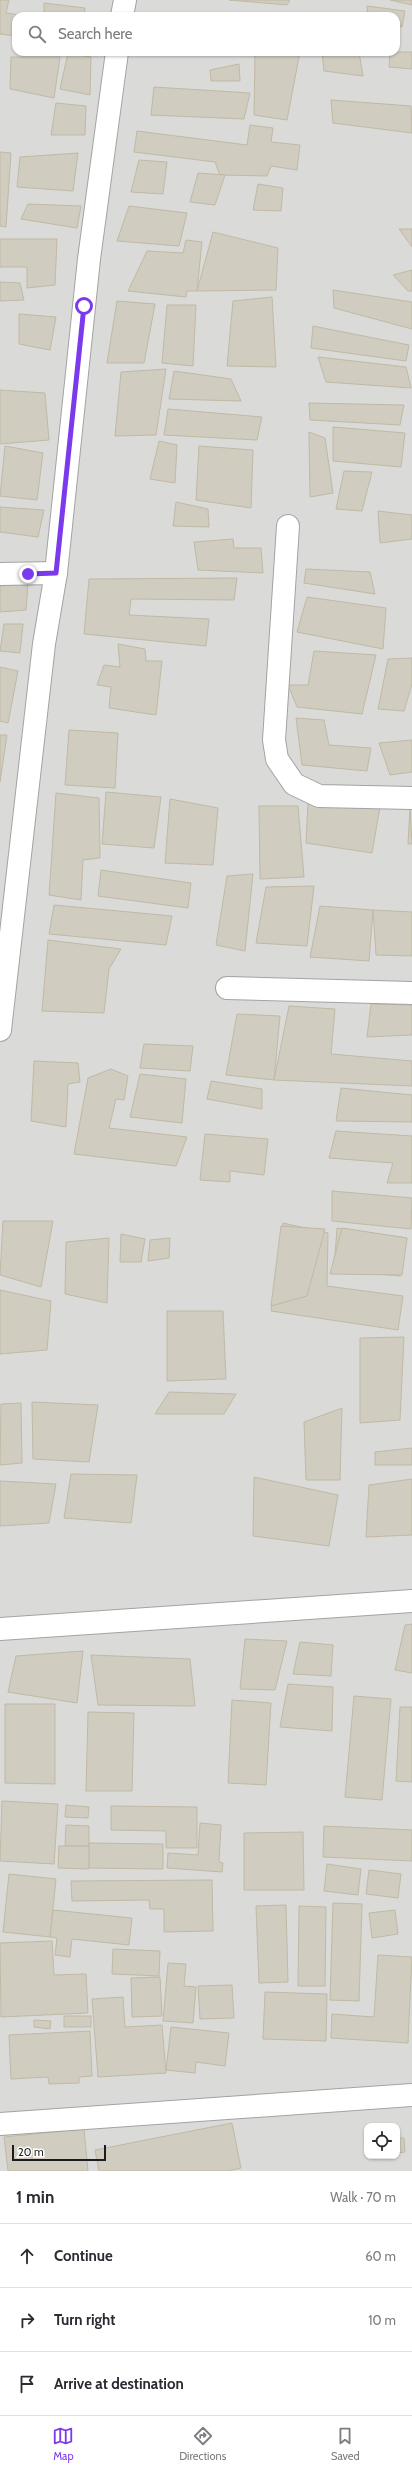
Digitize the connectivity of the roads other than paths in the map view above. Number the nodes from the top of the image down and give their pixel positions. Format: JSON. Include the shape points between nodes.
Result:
{"nodes":[{"id":1,"x":125,"y":0,"type":"edge"},
{"id":2,"x":123,"y":12,"type":"edge"},
{"id":3,"x":116,"y":56,"type":"edge"},
{"id":4,"x":288,"y":526,"type":"dead end"},
{"id":5,"x":56,"y":573,"type":"junction"},
{"id":6,"x":0,"y":574,"type":"edge"},
{"id":7,"x":412,"y":798,"type":"edge"},
{"id":8,"x":227,"y":988,"type":"dead end"},
{"id":9,"x":412,"y":993,"type":"edge"},
{"id":10,"x":0,"y":1030,"type":"edge"},
{"id":11,"x":412,"y":1601,"type":"edge"},
{"id":12,"x":0,"y":1629,"type":"edge"},
{"id":13,"x":412,"y":2095,"type":"edge"},
{"id":14,"x":0,"y":2124,"type":"edge"}],
"edges":[{"from":1,"to":2,"type":"street"},
{"from":3,"to":5,"type":"street","via":[[88,259]]},
{"from":4,"to":7,"type":"street","via":[[274,740],[277,759],[294,784],[319,796]]},
{"from":5,"to":6,"type":"street"},
{"from":5,"to":10,"type":"street","via":[[44,651]]},
{"from":8,"to":9,"type":"street"},
{"from":11,"to":12,"type":"street"},
{"from":13,"to":14,"type":"street"}]}
